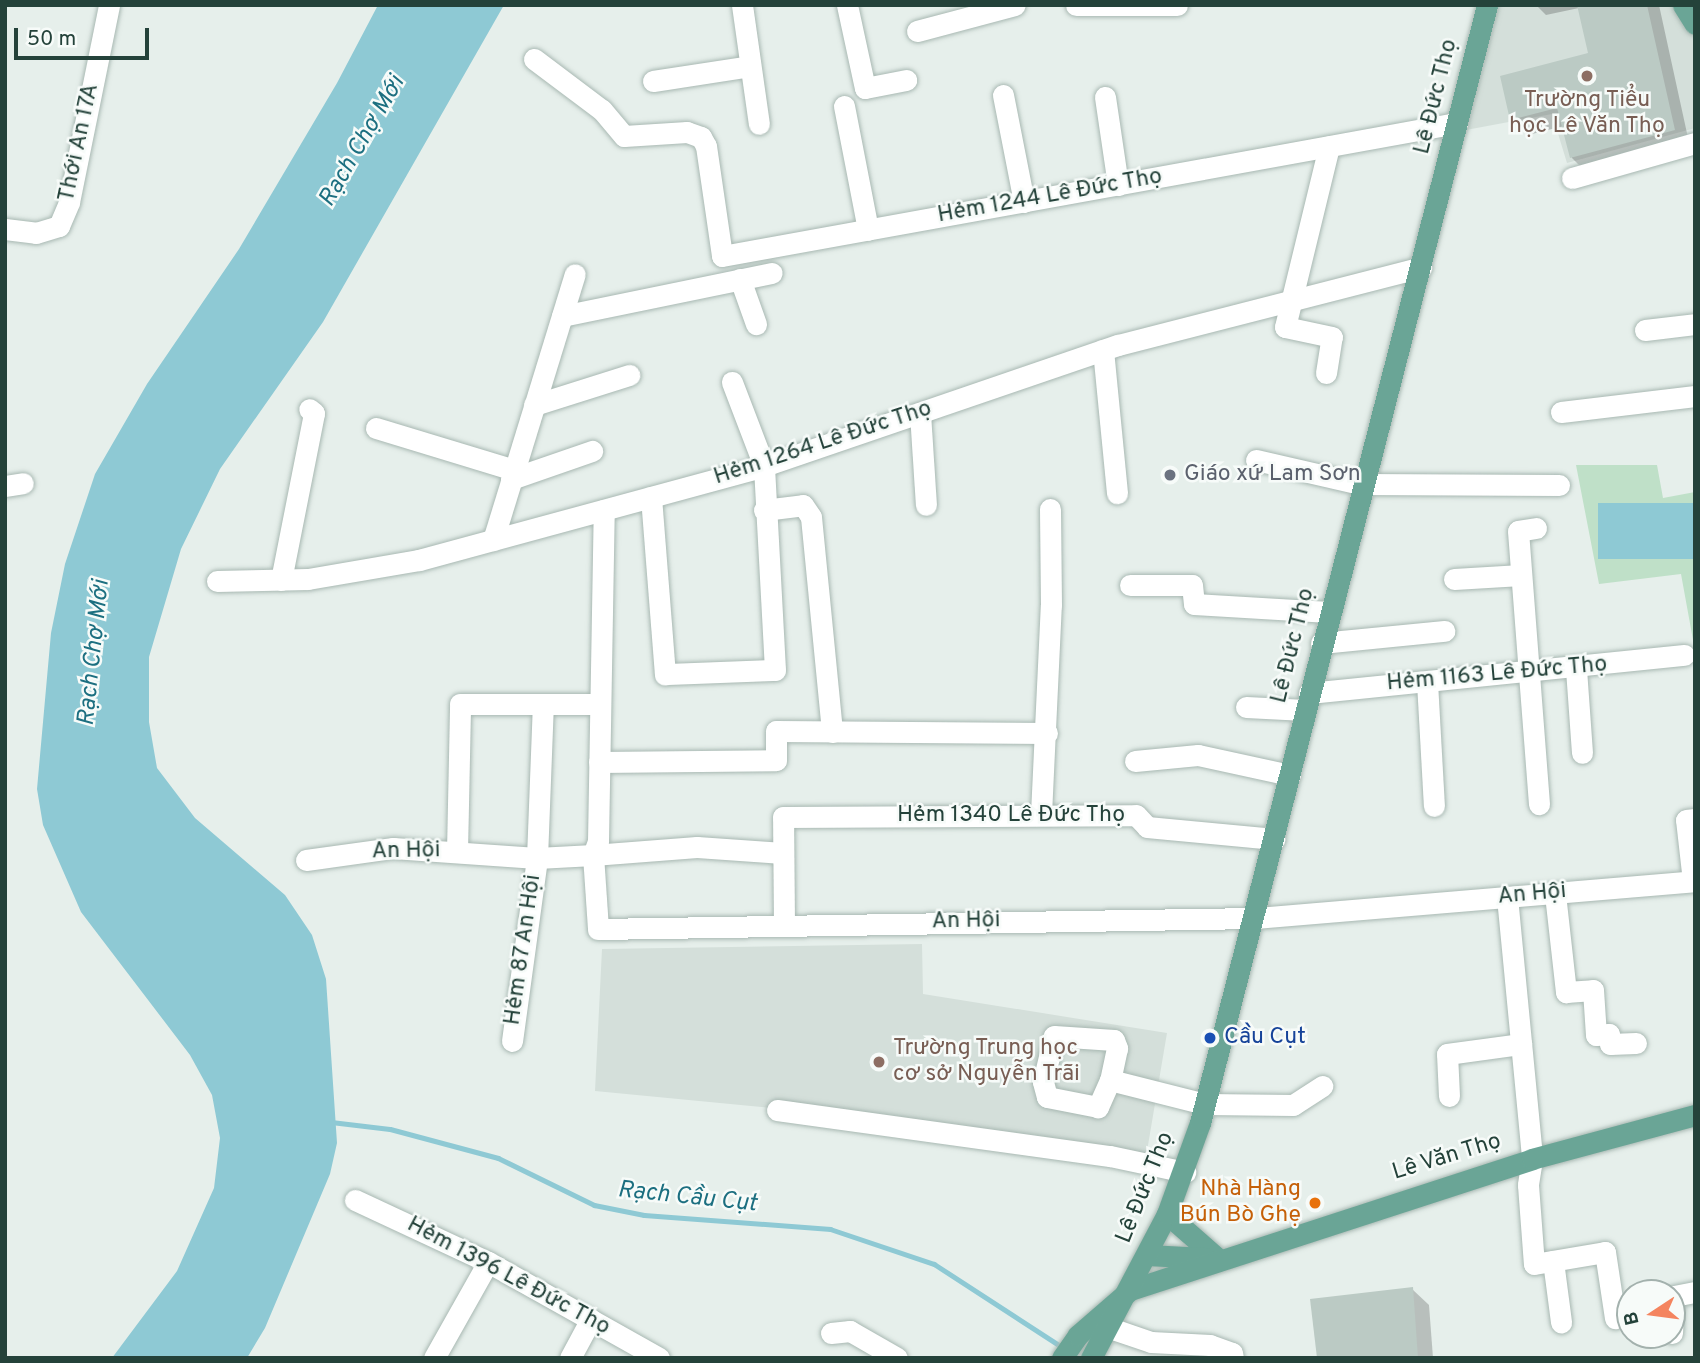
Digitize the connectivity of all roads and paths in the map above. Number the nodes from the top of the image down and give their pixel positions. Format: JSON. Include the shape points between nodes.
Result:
{"nodes":[{"id":1,"x":109,"y":5,"type":"edge"},
{"id":2,"x":742,"y":5,"type":"edge"},
{"id":3,"x":847,"y":5,"type":"edge"},
{"id":4,"x":1015,"y":5,"type":"edge"},
{"id":5,"x":1076,"y":5,"type":"edge"},
{"id":6,"x":1177,"y":5,"type":"edge"},
{"id":7,"x":1487,"y":5,"type":"edge"},
{"id":8,"x":1683,"y":5,"type":"edge"},
{"id":9,"x":1695,"y":24,"type":"edge"},
{"id":10,"x":917,"y":31,"type":"dead end"},
{"id":11,"x":534,"y":59,"type":"dead end"},
{"id":12,"x":750,"y":66,"type":"junction"},
{"id":13,"x":906,"y":80,"type":"dead end"},
{"id":14,"x":653,"y":81,"type":"dead end"},
{"id":15,"x":1003,"y":95,"type":"dead end"},
{"id":16,"x":1105,"y":97,"type":"dead end"},
{"id":17,"x":844,"y":106,"type":"dead end"},
{"id":18,"x":1457,"y":123,"type":"junction"},
{"id":19,"x":759,"y":124,"type":"dead end"},
{"id":20,"x":1695,"y":143,"type":"edge"},
{"id":21,"x":1329,"y":146,"type":"junction"},
{"id":22,"x":1572,"y":177,"type":"dead end"},
{"id":23,"x":1118,"y":185,"type":"junction"},
{"id":24,"x":1024,"y":202,"type":"junction"},
{"id":25,"x":5,"y":229,"type":"edge"},
{"id":26,"x":868,"y":230,"type":"junction"},
{"id":27,"x":1420,"y":267,"type":"junction"},
{"id":28,"x":772,"y":273,"type":"dead end"},
{"id":29,"x":575,"y":274,"type":"dead end"},
{"id":30,"x":740,"y":279,"type":"junction"},
{"id":31,"x":1290,"y":301,"type":"junction"},
{"id":32,"x":562,"y":316,"type":"junction"},
{"id":33,"x":756,"y":324,"type":"dead end"},
{"id":34,"x":1695,"y":324,"type":"edge"},
{"id":35,"x":1645,"y":330,"type":"dead end"},
{"id":36,"x":1103,"y":350,"type":"junction"},
{"id":37,"x":1326,"y":373,"type":"dead end"},
{"id":38,"x":629,"y":374,"type":"dead end"},
{"id":39,"x":732,"y":382,"type":"dead end"},
{"id":40,"x":1695,"y":396,"type":"edge"},
{"id":41,"x":534,"y":405,"type":"junction"},
{"id":42,"x":309,"y":409,"type":"dead end"},
{"id":43,"x":1561,"y":412,"type":"dead end"},
{"id":44,"x":920,"y":413,"type":"junction"},
{"id":45,"x":376,"y":428,"type":"dead end"},
{"id":46,"x":592,"y":451,"type":"dead end"},
{"id":47,"x":1256,"y":460,"type":"dead end"},
{"id":48,"x":764,"y":466,"type":"junction"},
{"id":49,"x":513,"y":474,"type":"junction"},
{"id":50,"x":1360,"y":484,"type":"junction"},
{"id":51,"x":1559,"y":485,"type":"dead end"},
{"id":52,"x":1117,"y":493,"type":"dead end"},
{"id":53,"x":651,"y":497,"type":"junction"},
{"id":54,"x":926,"y":505,"type":"dead end"},
{"id":55,"x":1050,"y":509,"type":"dead end"},
{"id":56,"x":604,"y":510,"type":"junction"},
{"id":57,"x":764,"y":510,"type":"junction"},
{"id":58,"x":1536,"y":528,"type":"dead end"},
{"id":59,"x":493,"y":540,"type":"junction"},
{"id":60,"x":1521,"y":575,"type":"junction"},
{"id":61,"x":1454,"y":579,"type":"dead end"},
{"id":62,"x":281,"y":580,"type":"junction"},
{"id":63,"x":217,"y":581,"type":"dead end"},
{"id":64,"x":1130,"y":585,"type":"dead end"},
{"id":65,"x":1329,"y":612,"type":"junction"},
{"id":66,"x":1444,"y":631,"type":"dead end"},
{"id":67,"x":1321,"y":643,"type":"junction"},
{"id":68,"x":1684,"y":655,"type":"dead end"},
{"id":69,"x":1576,"y":669,"type":"junction"},
{"id":70,"x":1531,"y":672,"type":"junction"},
{"id":71,"x":1427,"y":682,"type":"junction"},
{"id":72,"x":1307,"y":702,"type":"junction"},
{"id":73,"x":543,"y":704,"type":"junction"},
{"id":74,"x":600,"y":704,"type":"junction"},
{"id":75,"x":1246,"y":707,"type":"dead end"},
{"id":76,"x":832,"y":732,"type":"junction"},
{"id":77,"x":1047,"y":733,"type":"junction"},
{"id":78,"x":1582,"y":753,"type":"dead end"},
{"id":79,"x":1135,"y":761,"type":"dead end"},
{"id":80,"x":599,"y":762,"type":"junction"},
{"id":81,"x":1290,"y":775,"type":"junction"},
{"id":82,"x":1539,"y":804,"type":"dead end"},
{"id":83,"x":1434,"y":806,"type":"dead end"},
{"id":84,"x":1041,"y":814,"type":"junction"},
{"id":85,"x":1695,"y":819,"type":"edge"},
{"id":86,"x":1274,"y":839,"type":"junction"},
{"id":87,"x":457,"y":852,"type":"junction"},
{"id":88,"x":783,"y":853,"type":"junction"},
{"id":89,"x":593,"y":855,"type":"junction"},
{"id":90,"x":537,"y":858,"type":"junction"},
{"id":91,"x":306,"y":860,"type":"dead end"},
{"id":92,"x":1694,"y":881,"type":"edge"},
{"id":93,"x":1555,"y":894,"type":"junction"},
{"id":94,"x":1507,"y":897,"type":"junction"},
{"id":95,"x":1256,"y":918,"type":"junction"},
{"id":96,"x":784,"y":925,"type":"junction"},
{"id":97,"x":512,"y":1041,"type":"dead end"},
{"id":98,"x":1636,"y":1043,"type":"dead end"},
{"id":99,"x":1521,"y":1044,"type":"junction"},
{"id":100,"x":1110,"y":1080,"type":"dead end"},
{"id":101,"x":1322,"y":1086,"type":"dead end"},
{"id":102,"x":1450,"y":1096,"type":"dead end"},
{"id":103,"x":1205,"y":1104,"type":"junction"},
{"id":104,"x":776,"y":1110,"type":"dead end"},
{"id":105,"x":1695,"y":1115,"type":"edge"},
{"id":106,"x":1532,"y":1159,"type":"junction"},
{"id":107,"x":1185,"y":1172,"type":"junction"},
{"id":108,"x":355,"y":1200,"type":"dead end"},
{"id":109,"x":1167,"y":1214,"type":"junction"},
{"id":110,"x":1147,"y":1255,"type":"junction"},
{"id":111,"x":1217,"y":1258,"type":"junction"},
{"id":112,"x":1553,"y":1261,"type":"junction"},
{"id":113,"x":488,"y":1262,"type":"junction"},
{"id":114,"x":1129,"y":1290,"type":"junction"},
{"id":115,"x":1615,"y":1318,"type":"dead end"},
{"id":116,"x":591,"y":1320,"type":"junction"},
{"id":117,"x":1561,"y":1322,"type":"dead end"},
{"id":118,"x":1110,"y":1328,"type":"junction"},
{"id":119,"x":831,"y":1333,"type":"dead end"},
{"id":120,"x":1093,"y":1355,"type":"edge"},
{"id":121,"x":434,"y":1358,"type":"edge"},
{"id":122,"x":570,"y":1358,"type":"edge"},
{"id":123,"x":659,"y":1358,"type":"edge"},
{"id":124,"x":897,"y":1358,"type":"edge"},
{"id":125,"x":1062,"y":1358,"type":"edge"},
{"id":126,"x":1233,"y":1358,"type":"edge"}],
"edges":[{"from":1,"to":25,"type":"street","name":"Thới An 17A","via":[[69,202],[59,226],[36,233]]},
{"from":2,"to":12,"type":"street"},
{"from":3,"to":13,"type":"street","via":[[865,89]]},
{"from":4,"to":10,"type":"street"},
{"from":5,"to":6,"type":"street"},
{"from":7,"to":18,"type":"main road","name":"Lê Đức Thọ"},
{"from":8,"to":9,"type":"main road"},
{"from":11,"to":26,"type":"street","name":"Hẻm 1244 Lê Đức Thọ","via":[[602,110],[624,136],[687,132],[701,137],[722,256]]},
{"from":12,"to":14,"type":"street"},
{"from":12,"to":19,"type":"street"},
{"from":15,"to":24,"type":"street"},
{"from":16,"to":23,"type":"street"},
{"from":17,"to":26,"type":"street"},
{"from":18,"to":21,"type":"street","name":"Hẻm 1244 Lê Đức Thọ"},
{"from":18,"to":27,"type":"main road","name":"Lê Đức Thọ"},
{"from":20,"to":22,"type":"street"},
{"from":21,"to":23,"type":"street","name":"Hẻm 1244 Lê Đức Thọ"},
{"from":21,"to":31,"type":"street"},
{"from":23,"to":24,"type":"street","name":"Hẻm 1244 Lê Đức Thọ"},
{"from":24,"to":26,"type":"street","name":"Hẻm 1244 Lê Đức Thọ"},
{"from":27,"to":31,"type":"street","name":"Hẻm 1264 Lê Đức Thọ"},
{"from":27,"to":50,"type":"main road","name":"Lê Đức Thọ"},
{"from":28,"to":30,"type":"street"},
{"from":29,"to":32,"type":"street"},
{"from":30,"to":32,"type":"street"},
{"from":30,"to":33,"type":"street"},
{"from":31,"to":36,"type":"street","name":"Hẻm 1264 Lê Đức Thọ"},
{"from":31,"to":37,"type":"street","via":[[1285,327],[1332,337]]},
{"from":32,"to":41,"type":"street"},
{"from":34,"to":35,"type":"street"},
{"from":36,"to":44,"type":"street","name":"Hẻm 1264 Lê Đức Thọ"},
{"from":36,"to":52,"type":"street"},
{"from":38,"to":41,"type":"street"},
{"from":39,"to":48,"type":"street"},
{"from":40,"to":43,"type":"street"},
{"from":41,"to":49,"type":"street"},
{"from":42,"to":62,"type":"street","via":[[314,412]]},
{"from":44,"to":48,"type":"street","name":"Hẻm 1264 Lê Đức Thọ"},
{"from":44,"to":54,"type":"street"},
{"from":45,"to":49,"type":"street"},
{"from":46,"to":49,"type":"street"},
{"from":47,"to":50,"type":"street"},
{"from":48,"to":53,"type":"street","name":"Hẻm 1264 Lê Đức Thọ"},
{"from":48,"to":57,"type":"street"},
{"from":49,"to":59,"type":"street"},
{"from":50,"to":51,"type":"street"},
{"from":50,"to":65,"type":"main road","name":"Lê Đức Thọ"},
{"from":53,"to":56,"type":"street","name":"Hẻm 1264 Lê Đức Thọ"},
{"from":53,"to":57,"type":"street","via":[[666,674],[775,670]]},
{"from":55,"to":77,"type":"street"},
{"from":56,"to":59,"type":"street","name":"Hẻm 1264 Lê Đức Thọ"},
{"from":56,"to":74,"type":"street"},
{"from":57,"to":76,"type":"street","via":[[803,505],[811,517]]},
{"from":58,"to":60,"type":"street","via":[[1518,531]]},
{"from":59,"to":62,"type":"street","name":"Hẻm 1264 Lê Đức Thọ","via":[[419,560]]},
{"from":60,"to":61,"type":"street"},
{"from":60,"to":70,"type":"street"},
{"from":62,"to":63,"type":"street","name":"Hẻm 1264 Lê Đức Thọ"},
{"from":64,"to":65,"type":"street","via":[[1192,585],[1194,604]]},
{"from":65,"to":67,"type":"main road","name":"Lê Đức Thọ"},
{"from":66,"to":67,"type":"street"},
{"from":67,"to":72,"type":"main road","name":"Lê Đức Thọ"},
{"from":68,"to":69,"type":"street","name":"Hẻm 1163 Lê Đức Thọ"},
{"from":69,"to":70,"type":"street","name":"Hẻm 1163 Lê Đức Thọ"},
{"from":69,"to":78,"type":"street"},
{"from":70,"to":71,"type":"street","name":"Hẻm 1163 Lê Đức Thọ"},
{"from":70,"to":82,"type":"street"},
{"from":71,"to":72,"type":"street","name":"Hẻm 1163 Lê Đức Thọ"},
{"from":71,"to":83,"type":"street"},
{"from":72,"to":75,"type":"street","name":"Hẻm 1163 Lê Đức Thọ"},
{"from":72,"to":81,"type":"main road","name":"Lê Đức Thọ"},
{"from":73,"to":74,"type":"street"},
{"from":73,"to":87,"type":"street","via":[[460,704]]},
{"from":73,"to":90,"type":"street","name":"Hẻm 87 An Hội"},
{"from":74,"to":80,"type":"street"},
{"from":76,"to":77,"type":"street"},
{"from":76,"to":80,"type":"street","via":[[776,732],[776,760]]},
{"from":77,"to":84,"type":"street"},
{"from":79,"to":81,"type":"street","via":[[1198,755]]},
{"from":80,"to":89,"type":"street","via":[[598,841]]},
{"from":81,"to":86,"type":"main road","name":"Lê Đức Thọ"},
{"from":84,"to":86,"type":"street","name":"Hẻm 1340 Lê Đức Thọ","via":[[1136,815],[1147,827]]},
{"from":84,"to":88,"type":"street","name":"Hẻm 1340 Lê Đức Thọ","via":[[783,817]]},
{"from":85,"to":92,"type":"street","via":[[1686,820]]},
{"from":86,"to":95,"type":"main road","name":"Lê Đức Thọ"},
{"from":87,"to":90,"type":"street","name":"An Hội"},
{"from":87,"to":91,"type":"street","name":"An Hội","via":[[393,848]]},
{"from":88,"to":89,"type":"street","via":[[697,847]]},
{"from":88,"to":96,"type":"street"},
{"from":89,"to":90,"type":"street","name":"An Hội"},
{"from":89,"to":96,"type":"street","name":"An Hội","via":[[598,929]]},
{"from":90,"to":97,"type":"street","name":"Hẻm 87 An Hội"},
{"from":92,"to":93,"type":"street","name":"An Hội"},
{"from":93,"to":94,"type":"street","name":"An Hội"},
{"from":93,"to":98,"type":"street","via":[[1566,992],[1592,990],[1596,1035],[1609,1034],[1610,1044]]},
{"from":94,"to":95,"type":"street","name":"An Hội"},
{"from":94,"to":99,"type":"street"},
{"from":95,"to":96,"type":"street","name":"An Hội"},
{"from":95,"to":103,"type":"main road","name":"Lê Đức Thọ"},
{"from":99,"to":102,"type":"street","via":[[1447,1054]]},
{"from":99,"to":106,"type":"street"},
{"from":100,"to":103,"type":"street"},
{"from":101,"to":103,"type":"street","via":[[1293,1105]]},
{"from":103,"to":107,"type":"main road","name":"Lê Đức Thọ"},
{"from":104,"to":107,"type":"street","via":[[1110,1156]]},
{"from":105,"to":106,"type":"main road","name":"Lê Văn Thọ"},
{"from":106,"to":111,"type":"main road","name":"Lê Văn Thọ"},
{"from":106,"to":112,"type":"street","via":[[1528,1185],[1534,1265]]},
{"from":107,"to":109,"type":"main road","name":"Lê Đức Thọ"},
{"from":108,"to":113,"type":"street","name":"Hẻm 1396 Lê Đức Thọ"},
{"from":109,"to":110,"type":"main road","name":"Lê Đức Thọ"},
{"from":109,"to":111,"type":"main road"},
{"from":110,"to":111,"type":"main road"},
{"from":110,"to":114,"type":"main road","name":"Lê Đức Thọ"},
{"from":111,"to":114,"type":"main road","name":"Lê Văn Thọ"},
{"from":112,"to":115,"type":"street","via":[[1605,1252]]},
{"from":112,"to":117,"type":"street"},
{"from":113,"to":116,"type":"street","name":"Hẻm 1396 Lê Đức Thọ"},
{"from":113,"to":121,"type":"street"},
{"from":114,"to":118,"type":"main road","name":"Lê Đức Thọ"},
{"from":114,"to":125,"type":"main road","name":"Lê Đức Thọ","via":[[1078,1335]]},
{"from":116,"to":122,"type":"street"},
{"from":116,"to":123,"type":"street","name":"Hẻm 1396 Lê Đức Thọ"},
{"from":118,"to":120,"type":"main road","name":"Lê Đức Thọ"},
{"from":118,"to":126,"type":"street","via":[[1151,1342],[1210,1345],[1232,1353]]},
{"from":119,"to":124,"type":"street","via":[[850,1331]]}]}
